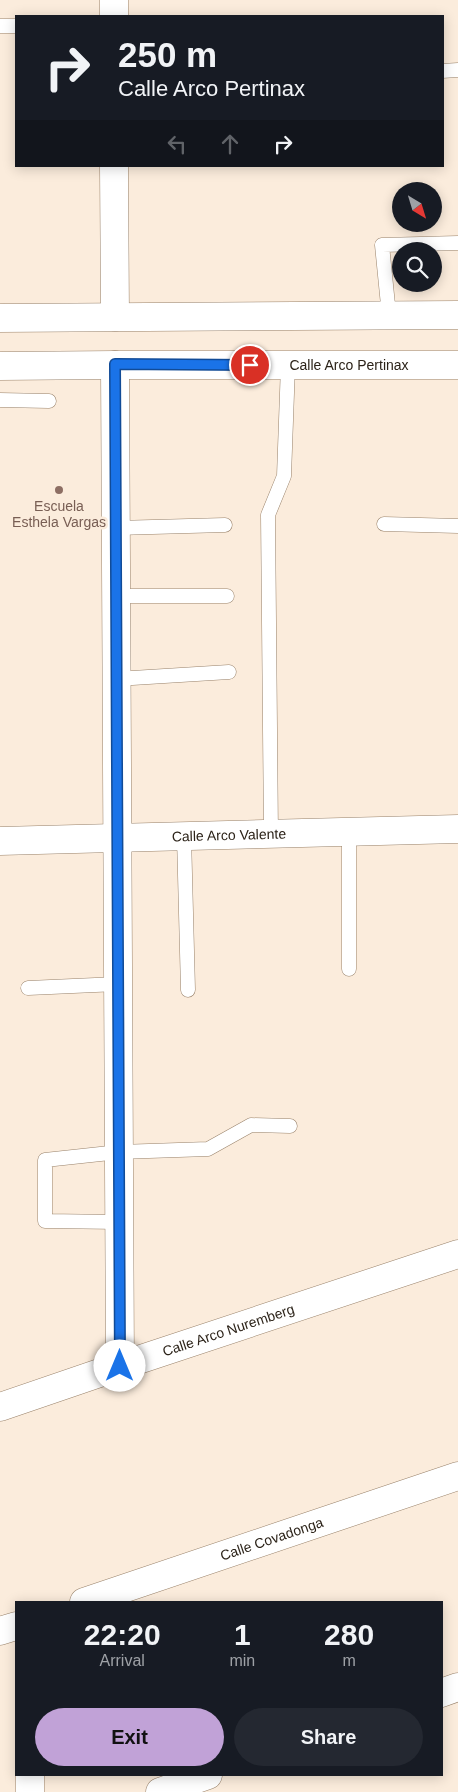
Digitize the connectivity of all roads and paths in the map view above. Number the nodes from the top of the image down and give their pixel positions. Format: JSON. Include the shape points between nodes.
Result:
{"nodes":[{"id":1,"x":114,"y":0,"type":"edge"},
{"id":2,"x":114,"y":15,"type":"edge"},
{"id":3,"x":0,"y":26,"type":"edge"},
{"id":4,"x":15,"y":26,"type":"edge"},
{"id":5,"x":444,"y":70,"type":"edge"},
{"id":6,"x":458,"y":70,"type":"edge"},
{"id":7,"x":114,"y":167,"type":"edge"},
{"id":8,"x":458,"y":243,"type":"edge"},
{"id":9,"x":389,"y":315,"type":"junction"},
{"id":10,"x":458,"y":315,"type":"edge"},
{"id":11,"x":115,"y":317,"type":"junction"},
{"id":12,"x":0,"y":318,"type":"edge"},
{"id":13,"x":115,"y":364,"type":"junction"},
{"id":14,"x":288,"y":365,"type":"junction"},
{"id":15,"x":458,"y":365,"type":"edge"},
{"id":16,"x":0,"y":366,"type":"edge"},
{"id":17,"x":0,"y":400,"type":"edge"},
{"id":18,"x":49,"y":401,"type":"dead end"},
{"id":19,"x":225,"y":524,"type":"dead end"},
{"id":20,"x":384,"y":524,"type":"dead end"},
{"id":21,"x":458,"y":526,"type":"edge"},
{"id":22,"x":116,"y":528,"type":"junction"},
{"id":23,"x":116,"y":596,"type":"junction"},
{"id":24,"x":227,"y":596,"type":"dead end"},
{"id":25,"x":228,"y":672,"type":"dead end"},
{"id":26,"x":116,"y":679,"type":"junction"},
{"id":27,"x":458,"y":829,"type":"edge"},
{"id":28,"x":349,"y":832,"type":"junction"},
{"id":29,"x":271,"y":835,"type":"junction"},
{"id":30,"x":184,"y":836,"type":"junction"},
{"id":31,"x":117,"y":838,"type":"junction"},
{"id":32,"x":0,"y":841,"type":"edge"},
{"id":33,"x":349,"y":969,"type":"dead end"},
{"id":34,"x":118,"y":984,"type":"junction"},
{"id":35,"x":28,"y":988,"type":"dead end"},
{"id":36,"x":188,"y":990,"type":"dead end"},
{"id":37,"x":290,"y":1126,"type":"dead end"},
{"id":38,"x":119,"y":1152,"type":"junction"},
{"id":39,"x":119,"y":1222,"type":"junction"},
{"id":40,"x":458,"y":1254,"type":"edge"},
{"id":41,"x":120,"y":1366,"type":"junction"},
{"id":42,"x":0,"y":1407,"type":"edge"},
{"id":43,"x":458,"y":1476,"type":"edge"},
{"id":44,"x":87,"y":1601,"type":"edge"},
{"id":45,"x":15,"y":1626,"type":"edge"},
{"id":46,"x":0,"y":1631,"type":"edge"},
{"id":47,"x":458,"y":1687,"type":"edge"},
{"id":48,"x":443,"y":1692,"type":"edge"},
{"id":49,"x":30,"y":1776,"type":"edge"},
{"id":50,"x":205,"y":1776,"type":"edge"},
{"id":51,"x":30,"y":1792,"type":"edge"},
{"id":52,"x":160,"y":1792,"type":"edge"}],
"edges":[{"from":1,"to":2,"type":"street"},
{"from":3,"to":4,"type":"lane"},
{"from":5,"to":6,"type":"lane"},
{"from":7,"to":11,"type":"street"},
{"from":8,"to":9,"type":"lane","via":[[382,245]]},
{"from":9,"to":10,"type":"street"},
{"from":9,"to":11,"type":"street"},
{"from":11,"to":12,"type":"street"},
{"from":13,"to":14,"type":"street","name":"Calle Arco Pertinax"},
{"from":13,"to":16,"type":"street","name":"Calle Arco Pertinax"},
{"from":13,"to":22,"type":"street"},
{"from":14,"to":15,"type":"street","name":"Calle Arco Pertinax"},
{"from":14,"to":29,"type":"lane","via":[[284,476],[268,515]]},
{"from":17,"to":18,"type":"lane"},
{"from":19,"to":22,"type":"lane"},
{"from":20,"to":21,"type":"lane"},
{"from":22,"to":23,"type":"street"},
{"from":23,"to":24,"type":"lane"},
{"from":23,"to":26,"type":"street"},
{"from":25,"to":26,"type":"lane"},
{"from":26,"to":31,"type":"street"},
{"from":27,"to":28,"type":"street","name":"Calle Arco Valente"},
{"from":28,"to":29,"type":"street","name":"Calle Arco Valente"},
{"from":28,"to":33,"type":"lane"},
{"from":29,"to":30,"type":"street","name":"Calle Arco Valente"},
{"from":30,"to":31,"type":"street","name":"Calle Arco Valente"},
{"from":30,"to":36,"type":"lane"},
{"from":31,"to":32,"type":"street","name":"Calle Arco Valente"},
{"from":31,"to":34,"type":"street"},
{"from":34,"to":35,"type":"lane"},
{"from":34,"to":38,"type":"street"},
{"from":37,"to":38,"type":"lane","via":[[251,1125],[208,1149]]},
{"from":38,"to":39,"type":"street"},
{"from":38,"to":39,"type":"lane","via":[[45,1160],[45,1221]]},
{"from":39,"to":41,"type":"street"},
{"from":40,"to":41,"type":"street","name":"Calle Arco Nuremberg"},
{"from":41,"to":42,"type":"street","name":"Calle Arco Nuremberg"},
{"from":43,"to":44,"type":"street","name":"Calle Covadonga"},
{"from":45,"to":46,"type":"street"},
{"from":47,"to":48,"type":"street"},
{"from":49,"to":51,"type":"street"},
{"from":50,"to":52,"type":"street"}]}
